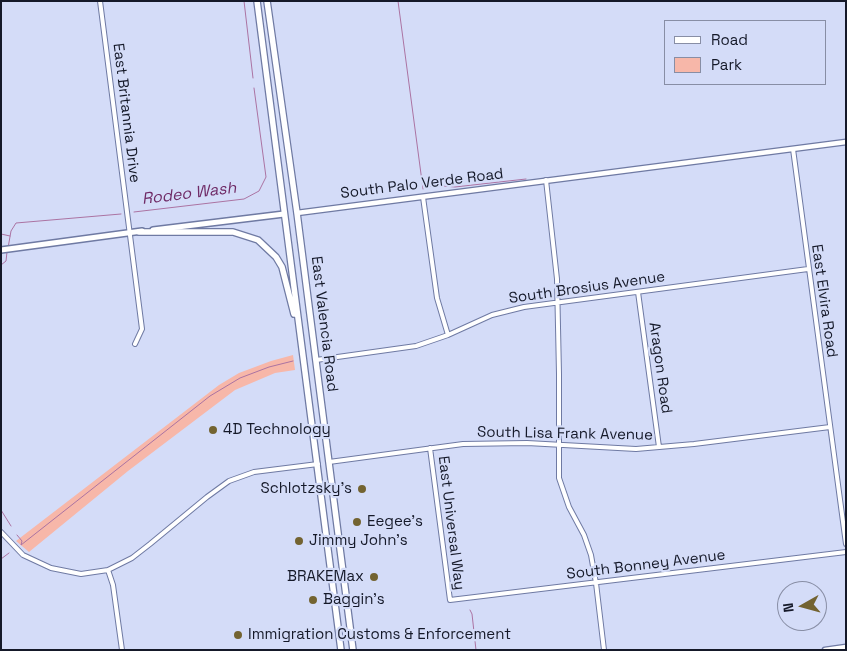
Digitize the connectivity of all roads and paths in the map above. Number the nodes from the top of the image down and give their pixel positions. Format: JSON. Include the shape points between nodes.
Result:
{"nodes":[{"id":1,"x":100,"y":1,"type":"edge"},
{"id":2,"x":256,"y":1,"type":"edge"},
{"id":3,"x":267,"y":1,"type":"edge"},
{"id":4,"x":846,"y":142,"type":"edge"},
{"id":5,"x":793,"y":149,"type":"junction"},
{"id":6,"x":546,"y":180,"type":"junction"},
{"id":7,"x":423,"y":197,"type":"junction"},
{"id":8,"x":297,"y":213,"type":"junction"},
{"id":9,"x":284,"y":214,"type":"junction"},
{"id":10,"x":139,"y":232,"type":"junction"},
{"id":11,"x":130,"y":233,"type":"junction"},
{"id":12,"x":2,"y":250,"type":"edge"},
{"id":13,"x":808,"y":270,"type":"junction"},
{"id":14,"x":638,"y":292,"type":"junction"},
{"id":15,"x":558,"y":303,"type":"junction"},
{"id":16,"x":448,"y":335,"type":"junction"},
{"id":17,"x":301,"y":342,"type":"junction"},
{"id":18,"x":134,"y":344,"type":"dead end"},
{"id":19,"x":316,"y":360,"type":"junction"},
{"id":20,"x":830,"y":427,"type":"junction"},
{"id":21,"x":558,"y":445,"type":"junction"},
{"id":22,"x":660,"y":447,"type":"junction"},
{"id":23,"x":430,"y":448,"type":"junction"},
{"id":24,"x":329,"y":462,"type":"junction"},
{"id":25,"x":318,"y":464,"type":"junction"},
{"id":26,"x":1,"y":532,"type":"edge"},
{"id":27,"x":846,"y":544,"type":"edge"},
{"id":28,"x":846,"y":552,"type":"edge"},
{"id":29,"x":108,"y":570,"type":"junction"},
{"id":30,"x":596,"y":583,"type":"junction"},
{"id":31,"x":450,"y":600,"type":"joint"},
{"id":32,"x":846,"y":647,"type":"edge"},
{"id":33,"x":122,"y":650,"type":"edge"},
{"id":34,"x":341,"y":650,"type":"edge"},
{"id":35,"x":353,"y":650,"type":"edge"},
{"id":36,"x":604,"y":650,"type":"edge"},
{"id":37,"x":825,"y":650,"type":"edge"}],
"edges":[{"from":1,"to":11,"type":"street","name":"East Britannia Drive"},
{"from":2,"to":9,"type":"main road","name":"East Valencia Road"},
{"from":3,"to":8,"type":"main road","name":"East Valencia Road"},
{"from":4,"to":5,"type":"street","name":"South Palo Verde Road"},
{"from":5,"to":6,"type":"street","name":"South Palo Verde Road"},
{"from":5,"to":13,"type":"street","name":"East Elvira Road"},
{"from":6,"to":7,"type":"street","name":"South Palo Verde Road"},
{"from":6,"to":15,"type":"street"},
{"from":7,"to":8,"type":"street","name":"South Palo Verde Road"},
{"from":7,"to":16,"type":"street","via":[[437,298]]},
{"from":8,"to":9,"type":"main road","name":"South Palo Verde Road"},
{"from":8,"to":19,"type":"main road","name":"East Valencia Road"},
{"from":9,"to":10,"type":"main road","name":"South Palo Verde Road"},
{"from":9,"to":17,"type":"main road","name":"East Valencia Road"},
{"from":10,"to":11,"type":"main road","name":"South Palo Verde Road"},
{"from":10,"to":17,"type":"main road","via":[[233,232],[258,240],[282,266]]},
{"from":11,"to":12,"type":"main road","name":"South Palo Verde Road"},
{"from":11,"to":18,"type":"street","name":"East Britannia Drive","via":[[142,329]]},
{"from":13,"to":14,"type":"street","name":"South Brosius Avenue"},
{"from":13,"to":20,"type":"street","name":"East Elvira Road"},
{"from":14,"to":15,"type":"street","name":"South Brosius Avenue"},
{"from":14,"to":22,"type":"street","name":"Aragon Road"},
{"from":15,"to":16,"type":"street","name":"South Brosius Avenue","via":[[492,315]]},
{"from":15,"to":21,"type":"street"},
{"from":16,"to":19,"type":"street","name":"South Brosius Avenue","via":[[416,346]]},
{"from":17,"to":25,"type":"main road","name":"East Valencia Road"},
{"from":19,"to":24,"type":"main road","name":"East Valencia Road"},
{"from":20,"to":22,"type":"street","name":"South Lisa Frank Avenue"},
{"from":20,"to":27,"type":"street","name":"East Elvira Road"},
{"from":21,"to":22,"type":"street","name":"South Lisa Frank Avenue","via":[[610,449]]},
{"from":21,"to":23,"type":"street","name":"South Lisa Frank Avenue","via":[[494,443]]},
{"from":21,"to":30,"type":"street","via":[[562,488],[584,535]]},
{"from":23,"to":24,"type":"street","name":"South Lisa Frank Avenue"},
{"from":23,"to":31,"type":"street","name":"East Universal Way"},
{"from":24,"to":25,"type":"main road"},
{"from":24,"to":35,"type":"main road","name":"East Valencia Road"},
{"from":25,"to":29,"type":"street","via":[[254,472],[229,481],[132,558]]},
{"from":25,"to":34,"type":"main road","name":"East Valencia Road"},
{"from":26,"to":29,"type":"street","via":[[23,555],[51,568],[81,574]]},
{"from":28,"to":30,"type":"street","name":"South Bonney Avenue"},
{"from":29,"to":33,"type":"street"},
{"from":30,"to":31,"type":"street","name":"South Bonney Avenue"},
{"from":30,"to":36,"type":"street"},
{"from":32,"to":37,"type":"street"}]}
